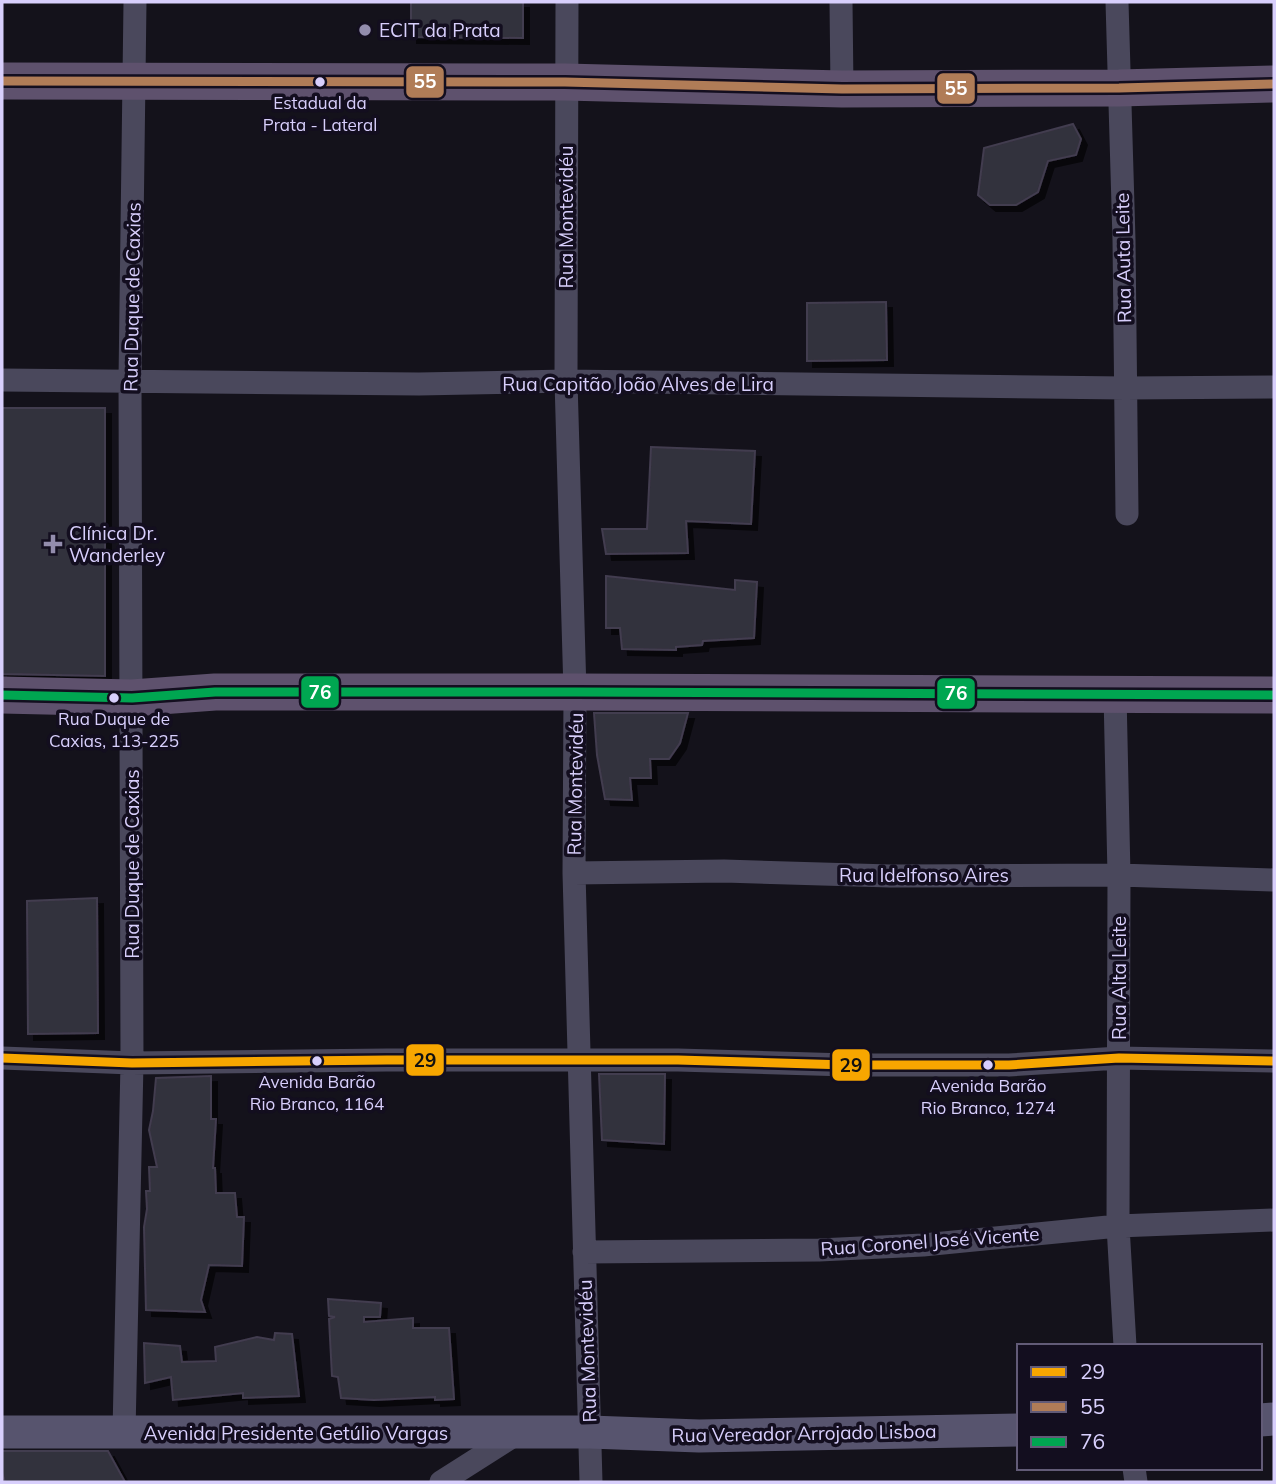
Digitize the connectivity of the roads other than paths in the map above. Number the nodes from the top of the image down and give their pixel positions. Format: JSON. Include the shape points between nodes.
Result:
{"nodes":[{"id":1,"x":135,"y":2,"type":"edge"},
{"id":2,"x":567,"y":2,"type":"edge"},
{"id":3,"x":841,"y":2,"type":"edge"},
{"id":4,"x":1117,"y":2,"type":"edge"},
{"id":5,"x":2,"y":81,"type":"edge"},
{"id":6,"x":565,"y":82,"type":"junction"},
{"id":7,"x":135,"y":83,"type":"junction"},
{"id":8,"x":1274,"y":84,"type":"edge"},
{"id":9,"x":1119,"y":88,"type":"junction"},
{"id":10,"x":842,"y":89,"type":"junction"},
{"id":11,"x":2,"y":380,"type":"edge"},
{"id":12,"x":130,"y":380,"type":"junction"},
{"id":13,"x":566,"y":381,"type":"junction"},
{"id":14,"x":1274,"y":387,"type":"edge"},
{"id":15,"x":1125,"y":388,"type":"junction"},
{"id":16,"x":1127,"y":514,"type":"dead end"},
{"id":17,"x":575,"y":692,"type":"junction"},
{"id":18,"x":1115,"y":694,"type":"junction"},
{"id":19,"x":2,"y":695,"type":"edge"},
{"id":20,"x":1274,"y":695,"type":"edge"},
{"id":21,"x":132,"y":698,"type":"junction"},
{"id":22,"x":574,"y":873,"type":"junction"},
{"id":23,"x":1119,"y":875,"type":"junction"},
{"id":24,"x":1274,"y":880,"type":"edge"},
{"id":25,"x":2,"y":1058,"type":"edge"},
{"id":26,"x":1119,"y":1058,"type":"junction"},
{"id":27,"x":579,"y":1060,"type":"junction"},
{"id":28,"x":1274,"y":1061,"type":"edge"},
{"id":29,"x":132,"y":1063,"type":"junction"},
{"id":30,"x":1274,"y":1220,"type":"edge"},
{"id":31,"x":1118,"y":1226,"type":"junction"},
{"id":32,"x":584,"y":1252,"type":"junction"},
{"id":33,"x":1125,"y":1344,"type":"edge"},
{"id":34,"x":1017,"y":1430,"type":"edge"},
{"id":35,"x":2,"y":1432,"type":"edge"},
{"id":36,"x":124,"y":1432,"type":"junction"},
{"id":37,"x":590,"y":1432,"type":"junction"},
{"id":38,"x":518,"y":1433,"type":"junction"},
{"id":39,"x":442,"y":1482,"type":"edge"},
{"id":40,"x":591,"y":1482,"type":"edge"}],
"edges":[{"from":1,"to":7,"type":"street","name":"Rua Duque de Caxias"},
{"from":2,"to":6,"type":"street","name":"Rua Montevidéu"},
{"from":3,"to":10,"type":"street"},
{"from":4,"to":9,"type":"street","name":"Rua Auta Leite"},
{"from":5,"to":7,"type":"main road"},
{"from":6,"to":7,"type":"main road"},
{"from":6,"to":10,"type":"main road"},
{"from":6,"to":13,"type":"street","name":"Rua Montevidéu"},
{"from":7,"to":12,"type":"street","name":"Rua Duque de Caxias"},
{"from":8,"to":9,"type":"main road"},
{"from":9,"to":10,"type":"main road"},
{"from":9,"to":15,"type":"street","name":"Rua Auta Leite"},
{"from":11,"to":12,"type":"street","name":"Rua Capitão João Alves de Lira"},
{"from":12,"to":13,"type":"street","name":"Rua Capitão João Alves de Lira"},
{"from":12,"to":21,"type":"street","name":"Rua Duque de Caxias"},
{"from":13,"to":15,"type":"street","name":"Rua Capitão João Alves de Lira"},
{"from":13,"to":17,"type":"street","name":"Rua Montevidéu"},
{"from":14,"to":15,"type":"street","name":"Rua Capitão João Alves de Lira"},
{"from":15,"to":16,"type":"street","name":"Rua Auta Leite"},
{"from":17,"to":18,"type":"main road"},
{"from":17,"to":21,"type":"main road","via":[[215,692]]},
{"from":17,"to":22,"type":"street","name":"Rua Montevidéu"},
{"from":18,"to":20,"type":"main road"},
{"from":18,"to":23,"type":"street","name":"Rua Alta Leite"},
{"from":19,"to":21,"type":"main road"},
{"from":21,"to":29,"type":"street","name":"Rua Duque de Caxias"},
{"from":22,"to":23,"type":"street","name":"Rua Idelfonso Aires"},
{"from":22,"to":27,"type":"street","name":"Rua Montevidéu"},
{"from":23,"to":24,"type":"street","name":"Rua Idelfonso Aires"},
{"from":23,"to":26,"type":"street","name":"Rua Alta Leite"},
{"from":25,"to":29,"type":"street"},
{"from":26,"to":27,"type":"street","via":[[1009,1065]]},
{"from":26,"to":28,"type":"street"},
{"from":26,"to":31,"type":"street","name":"Rua Alta Leite"},
{"from":27,"to":29,"type":"street"},
{"from":27,"to":32,"type":"street","name":"Rua Montevidéu"},
{"from":29,"to":36,"type":"street","name":"Rua Duque de Caxias"},
{"from":30,"to":31,"type":"street","name":"Rua Coronel José Vicente"},
{"from":31,"to":32,"type":"street","name":"Rua Coronel José Vicente","via":[[923,1245]]},
{"from":31,"to":33,"type":"street","name":"Rua Alta Leite"},
{"from":32,"to":37,"type":"street","name":"Rua Montevidéu"},
{"from":34,"to":37,"type":"main road","name":"Rua Vereador Arrojado Lisboa","via":[[699,1436]]},
{"from":35,"to":36,"type":"main road","name":"Avenida Presidente Getúlio Vargas"},
{"from":36,"to":38,"type":"main road","name":"Avenida Presidente Getúlio Vargas"},
{"from":37,"to":38,"type":"main road","name":"Avenida Presidente Getúlio Vargas"},
{"from":37,"to":40,"type":"street","name":"Rua Montevidéu"},
{"from":38,"to":39,"type":"street"}]}
